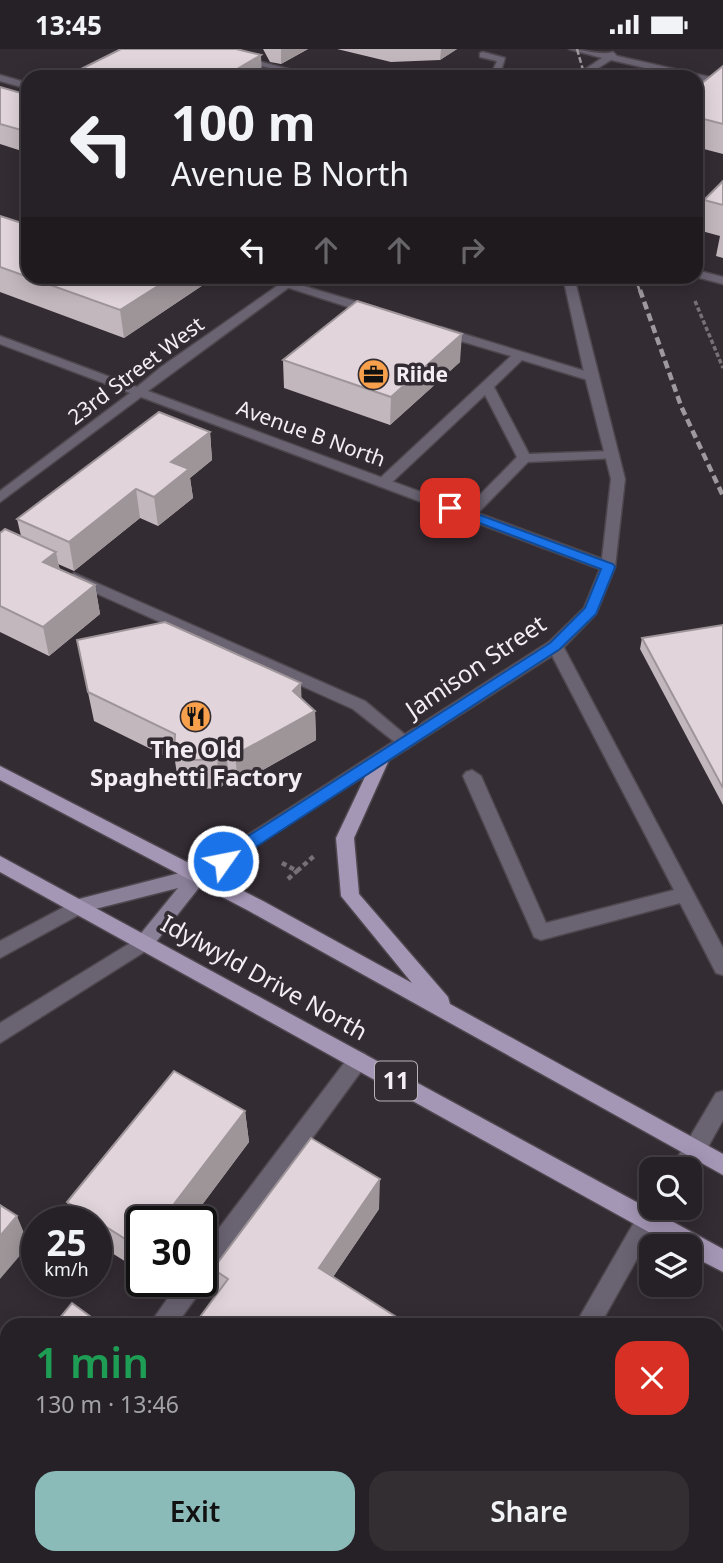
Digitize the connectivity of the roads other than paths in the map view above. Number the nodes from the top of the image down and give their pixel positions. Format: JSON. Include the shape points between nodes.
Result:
{"nodes":[{"id":1,"x":201,"y":49,"type":"edge"},
{"id":2,"x":573,"y":49,"type":"edge"},
{"id":3,"x":622,"y":49,"type":"edge"},
{"id":4,"x":483,"y":55,"type":"dead end"},
{"id":5,"x":610,"y":57,"type":"junction"},
{"id":6,"x":286,"y":70,"type":"edge"},
{"id":7,"x":498,"y":70,"type":"edge"},
{"id":8,"x":589,"y":70,"type":"edge"},
{"id":9,"x":666,"y":70,"type":"edge"},
{"id":10,"x":0,"y":78,"type":"edge"},
{"id":11,"x":703,"y":78,"type":"edge"},
{"id":12,"x":723,"y":83,"type":"edge"},
{"id":13,"x":21,"y":84,"type":"edge"},
{"id":14,"x":703,"y":275,"type":"edge"},
{"id":15,"x":723,"y":281,"type":"edge"},
{"id":16,"x":287,"y":284,"type":"edge"},
{"id":17,"x":303,"y":284,"type":"edge"},
{"id":18,"x":571,"y":284,"type":"edge"},
{"id":19,"x":387,"y":315,"type":"edge"},
{"id":20,"x":427,"y":327,"type":"edge"},
{"id":21,"x":0,"y":340,"type":"edge"},
{"id":22,"x":520,"y":355,"type":"junction"},
{"id":23,"x":591,"y":377,"type":"junction"},
{"id":24,"x":487,"y":386,"type":"junction"},
{"id":25,"x":139,"y":392,"type":"junction"},
{"id":26,"x":612,"y":455,"type":"junction"},
{"id":27,"x":524,"y":458,"type":"junction"},
{"id":28,"x":383,"y":483,"type":"junction"},
{"id":29,"x":0,"y":498,"type":"edge"},
{"id":30,"x":468,"y":515,"type":"junction"},
{"id":31,"x":608,"y":567,"type":"junction"},
{"id":32,"x":60,"y":572,"type":"edge"},
{"id":33,"x":555,"y":646,"type":"junction"},
{"id":34,"x":407,"y":743,"type":"junction"},
{"id":35,"x":381,"y":760,"type":"junction"},
{"id":36,"x":0,"y":772,"type":"edge"},
{"id":37,"x":472,"y":776,"type":"dead end"},
{"id":38,"x":0,"y":863,"type":"edge"},
{"id":39,"x":199,"y":875,"type":"junction"},
{"id":40,"x":684,"y":895,"type":"junction"},
{"id":41,"x":79,"y":907,"type":"junction"},
{"id":42,"x":145,"y":942,"type":"junction"},
{"id":43,"x":0,"y":950,"type":"edge"},
{"id":44,"x":723,"y":967,"type":"edge"},
{"id":45,"x":448,"y":1011,"type":"junction"},
{"id":46,"x":0,"y":1034,"type":"edge"},
{"id":47,"x":358,"y":1060,"type":"junction"},
{"id":48,"x":723,"y":1100,"type":"edge"},
{"id":49,"x":695,"y":1149,"type":"junction"},
{"id":50,"x":689,"y":1157,"type":"edge"},
{"id":51,"x":723,"y":1165,"type":"edge"},
{"id":52,"x":639,"y":1207,"type":"edge"},
{"id":53,"x":647,"y":1220,"type":"edge"},
{"id":54,"x":662,"y":1220,"type":"edge"},
{"id":55,"x":217,"y":1249,"type":"edge"},
{"id":56,"x":723,"y":1261,"type":"edge"},
{"id":57,"x":182,"y":1297,"type":"edge"},
{"id":58,"x":166,"y":1318,"type":"edge"},
{"id":59,"x":591,"y":1318,"type":"edge"}],
"edges":[{"from":1,"to":6,"type":"street"},
{"from":2,"to":5,"type":"street"},
{"from":3,"to":5,"type":"street"},
{"from":4,"to":7,"type":"street","via":[[502,60]]},
{"from":5,"to":8,"type":"street"},
{"from":5,"to":9,"type":"street"},
{"from":10,"to":13,"type":"street"},
{"from":11,"to":12,"type":"street"},
{"from":14,"to":15,"type":"street"},
{"from":16,"to":25,"type":"street","name":"23rd Street West"},
{"from":17,"to":19,"type":"street"},
{"from":18,"to":23,"type":"street","name":"Jamison Street"},
{"from":20,"to":22,"type":"street"},
{"from":21,"to":25,"type":"street","name":"Avenue B North"},
{"from":22,"to":23,"type":"street"},
{"from":22,"to":24,"type":"street"},
{"from":23,"to":26,"type":"street","name":"Jamison Street"},
{"from":24,"to":27,"type":"street"},
{"from":24,"to":28,"type":"street"},
{"from":25,"to":28,"type":"street","name":"Avenue B North"},
{"from":25,"to":29,"type":"street","name":"23rd Street West"},
{"from":26,"to":27,"type":"street"},
{"from":26,"to":31,"type":"street","name":"Jamison Street","via":[[618,479]]},
{"from":27,"to":30,"type":"street"},
{"from":28,"to":30,"type":"street","name":"Avenue B North"},
{"from":30,"to":31,"type":"street","name":"Avenue B North"},
{"from":31,"to":33,"type":"street","name":"Jamison Street","via":[[591,610]]},
{"from":32,"to":34,"type":"street","via":[[359,705]]},
{"from":33,"to":34,"type":"street","name":"Jamison Street"},
{"from":33,"to":40,"type":"street"},
{"from":34,"to":35,"type":"street","name":"Jamison Street"},
{"from":35,"to":39,"type":"street","name":"Jamison Street"},
{"from":35,"to":45,"type":"main road","via":[[345,838],[350,896]]},
{"from":36,"to":39,"type":"main road"},
{"from":37,"to":40,"type":"street","via":[[541,932]]},
{"from":38,"to":41,"type":"main road","name":"Idylwyld Drive North","number":"11"},
{"from":39,"to":41,"type":"main road"},
{"from":39,"to":42,"type":"main road"},
{"from":39,"to":45,"type":"main road"},
{"from":40,"to":44,"type":"street"},
{"from":41,"to":42,"type":"main road","name":"Idylwyld Drive North","number":"11"},
{"from":41,"to":43,"type":"street"},
{"from":42,"to":46,"type":"street"},
{"from":42,"to":47,"type":"main road","name":"Idylwyld Drive North","number":"11"},
{"from":45,"to":49,"type":"main road"},
{"from":47,"to":52,"type":"main road","name":"Idylwyld Drive North","number":"11"},
{"from":47,"to":55,"type":"street"},
{"from":48,"to":49,"type":"street"},
{"from":49,"to":50,"type":"street"},
{"from":49,"to":51,"type":"main road"},
{"from":53,"to":59,"type":"street"},
{"from":54,"to":56,"type":"main road","name":"Idylwyld Drive North","number":"11"},
{"from":57,"to":58,"type":"street"}]}
